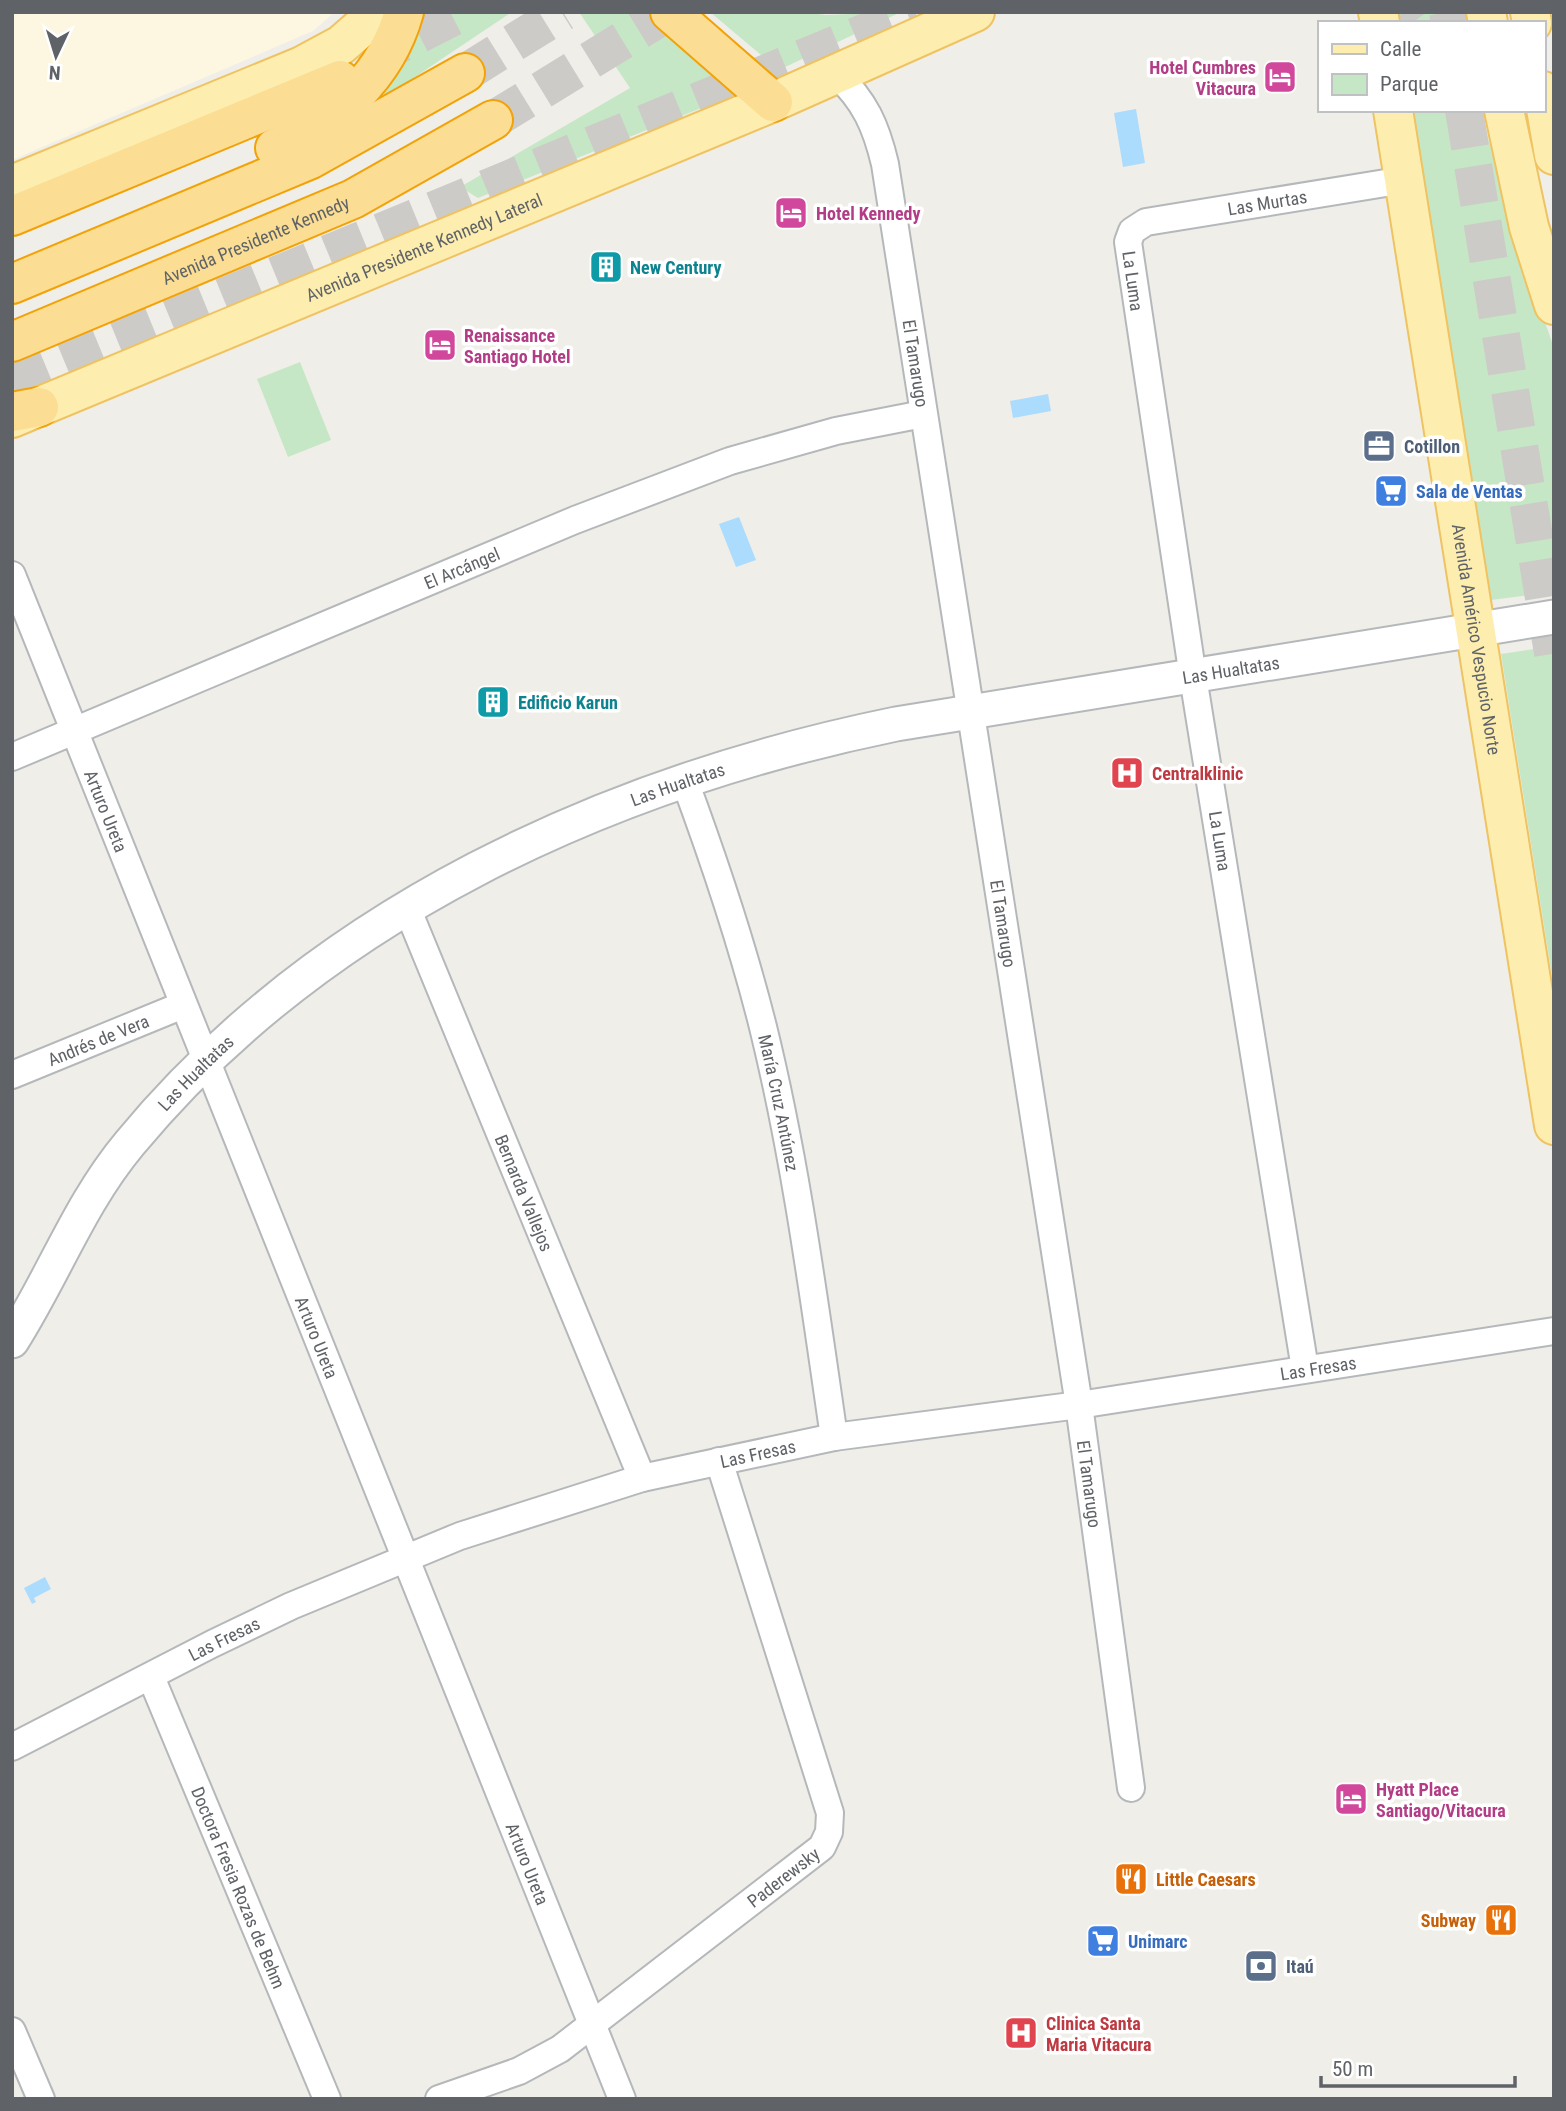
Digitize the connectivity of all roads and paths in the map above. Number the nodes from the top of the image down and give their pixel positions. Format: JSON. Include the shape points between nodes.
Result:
{"nodes":[{"id":1,"x":379,"y":12,"type":"edge"},
{"id":2,"x":404,"y":12,"type":"edge"},
{"id":3,"x":670,"y":12,"type":"edge"},
{"id":4,"x":920,"y":12,"type":"edge"},
{"id":5,"x":975,"y":12,"type":"edge"},
{"id":6,"x":465,"y":73,"type":"tunnel mouth"},
{"id":7,"x":836,"y":74,"type":"junction"},
{"id":8,"x":340,"y":80,"type":"tunnel mouth"},
{"id":9,"x":773,"y":102,"type":"junction"},
{"id":10,"x":1545,"y":103,"type":"edge"},
{"id":11,"x":1393,"y":112,"type":"edge"},
{"id":12,"x":1504,"y":112,"type":"edge"},
{"id":13,"x":492,"y":120,"type":"tunnel mouth"},
{"id":14,"x":1554,"y":155,"type":"edge"},
{"id":15,"x":1404,"y":180,"type":"junction"},
{"id":16,"x":12,"y":185,"type":"edge"},
{"id":17,"x":12,"y":216,"type":"edge"},
{"id":18,"x":1132,"y":231,"type":"joint"},
{"id":19,"x":12,"y":258,"type":"edge"},
{"id":20,"x":12,"y":284,"type":"edge"},
{"id":21,"x":1554,"y":305,"type":"edge"},
{"id":22,"x":12,"y":342,"type":"edge"},
{"id":23,"x":21,"y":412,"type":"edge"},
{"id":24,"x":923,"y":414,"type":"junction"},
{"id":25,"x":12,"y":575,"type":"edge"},
{"id":26,"x":1554,"y":617,"type":"edge"},
{"id":27,"x":1474,"y":630,"type":"junction"},
{"id":28,"x":1193,"y":677,"type":"junction"},
{"id":29,"x":970,"y":713,"type":"junction"},
{"id":30,"x":74,"y":731,"type":"junction"},
{"id":31,"x":12,"y":757,"type":"edge"},
{"id":32,"x":684,"y":779,"type":"junction"},
{"id":33,"x":407,"y":908,"type":"junction"},
{"id":34,"x":183,"y":1004,"type":"junction"},
{"id":35,"x":205,"y":1060,"type":"junction"},
{"id":36,"x":12,"y":1075,"type":"edge"},
{"id":37,"x":1554,"y":1125,"type":"edge"},
{"id":38,"x":1554,"y":1331,"type":"edge"},
{"id":39,"x":12,"y":1341,"type":"edge"},
{"id":40,"x":1306,"y":1368,"type":"junction"},
{"id":41,"x":1079,"y":1405,"type":"junction"},
{"id":42,"x":834,"y":1437,"type":"junction"},
{"id":43,"x":719,"y":1461,"type":"junction"},
{"id":44,"x":642,"y":1478,"type":"junction"},
{"id":45,"x":405,"y":1558,"type":"junction"},
{"id":46,"x":151,"y":1677,"type":"junction"},
{"id":47,"x":12,"y":1747,"type":"edge"},
{"id":48,"x":1131,"y":1788,"type":"dead end"},
{"id":49,"x":590,"y":2024,"type":"junction"},
{"id":50,"x":12,"y":2031,"type":"edge"},
{"id":51,"x":41,"y":2099,"type":"edge"},
{"id":52,"x":327,"y":2099,"type":"edge"},
{"id":53,"x":439,"y":2099,"type":"edge"},
{"id":54,"x":622,"y":2099,"type":"edge"}],
"edges":[{"from":1,"to":16,"type":"main road","via":[[341,45],[312,62]]},
{"from":2,"to":19,"type":"highway","via":[[395,40],[374,74],[341,108],[293,140]]},
{"from":3,"to":9,"type":"highway"},
{"from":4,"to":7,"type":"main road","name":"Avenida Presidente Kennedy Lateral"},
{"from":5,"to":7,"type":"main road","name":"Avenida Presidente Kennedy Lateral"},
{"from":6,"to":20,"type":"highway","via":[[311,159]]},
{"from":7,"to":9,"type":"main road","name":"Avenida Presidente Kennedy Lateral"},
{"from":7,"to":24,"type":"street","name":"El Tamarugo","via":[[858,95],[879,137]]},
{"from":8,"to":17,"type":"highway"},
{"from":9,"to":23,"type":"main road","name":"Avenida Presidente Kennedy Lateral"},
{"from":10,"to":14,"type":"main road"},
{"from":11,"to":15,"type":"main road","name":"Avenida Américo Vespucio Norte"},
{"from":12,"to":21,"type":"main road","via":[[1530,227]]},
{"from":13,"to":22,"type":"highway","name":"Avenida Presidente Kennedy","via":[[353,199]]},
{"from":15,"to":18,"type":"street","name":"Las Murtas","via":[[1146,222]]},
{"from":15,"to":27,"type":"main road","name":"Avenida Américo Vespucio Norte"},
{"from":18,"to":28,"type":"street","name":"La Luma","via":[[1128,248]]},
{"from":24,"to":29,"type":"street","name":"El Tamarugo"},
{"from":24,"to":30,"type":"street","name":"El Arcángel","via":[[836,431],[730,461],[575,520]]},
{"from":25,"to":30,"type":"street","name":"Arturo Ureta"},
{"from":26,"to":27,"type":"street","name":"Las Hualtatas"},
{"from":27,"to":28,"type":"street","name":"Las Hualtatas"},
{"from":27,"to":37,"type":"main road","name":"Avenida Américo Vespucio Norte"},
{"from":28,"to":29,"type":"street","name":"Las Hualtatas"},
{"from":28,"to":40,"type":"street","name":"La Luma"},
{"from":29,"to":32,"type":"street","name":"Las Hualtatas","via":[[824,739]]},
{"from":29,"to":41,"type":"street","name":"El Tamarugo"},
{"from":30,"to":31,"type":"street","name":"El Arcángel"},
{"from":30,"to":34,"type":"street","name":"Arturo Ureta"},
{"from":32,"to":33,"type":"street","name":"Las Hualtatas","via":[[534,840]]},
{"from":32,"to":42,"type":"street","name":"María Cruz Antúnez","via":[[766,1040]]},
{"from":33,"to":35,"type":"street","name":"Las Hualtatas","via":[[294,985]]},
{"from":33,"to":44,"type":"street","name":"Bernarda Vallejos"},
{"from":34,"to":35,"type":"street","name":"Arturo Ureta"},
{"from":34,"to":36,"type":"street","name":"Andrés de Vera"},
{"from":35,"to":39,"type":"street","name":"Las Hualtatas","via":[[129,1143],[82,1209]]},
{"from":35,"to":45,"type":"street","name":"Arturo Ureta"},
{"from":38,"to":40,"type":"street","name":"Las Fresas"},
{"from":40,"to":41,"type":"street","name":"Las Fresas"},
{"from":41,"to":42,"type":"street","name":"Las Fresas"},
{"from":41,"to":48,"type":"street","name":"El Tamarugo"},
{"from":42,"to":43,"type":"street","name":"Las Fresas"},
{"from":43,"to":44,"type":"street","name":"Las Fresas"},
{"from":43,"to":49,"type":"street","name":"Paderewsky","via":[[830,1812],[829,1832],[822,1847]]},
{"from":44,"to":45,"type":"street","name":"Las Fresas"},
{"from":45,"to":46,"type":"street","name":"Las Fresas","via":[[212,1643]]},
{"from":45,"to":49,"type":"street","name":"Arturo Ureta"},
{"from":46,"to":47,"type":"street","name":"Las Fresas"},
{"from":46,"to":52,"type":"street","name":"Doctora Fresia Rozas de Behm"},
{"from":49,"to":53,"type":"street","name":"Paderewsky","via":[[560,2049],[519,2071]]},
{"from":49,"to":54,"type":"street","name":"Arturo Ureta"},
{"from":50,"to":51,"type":"street"}]}
